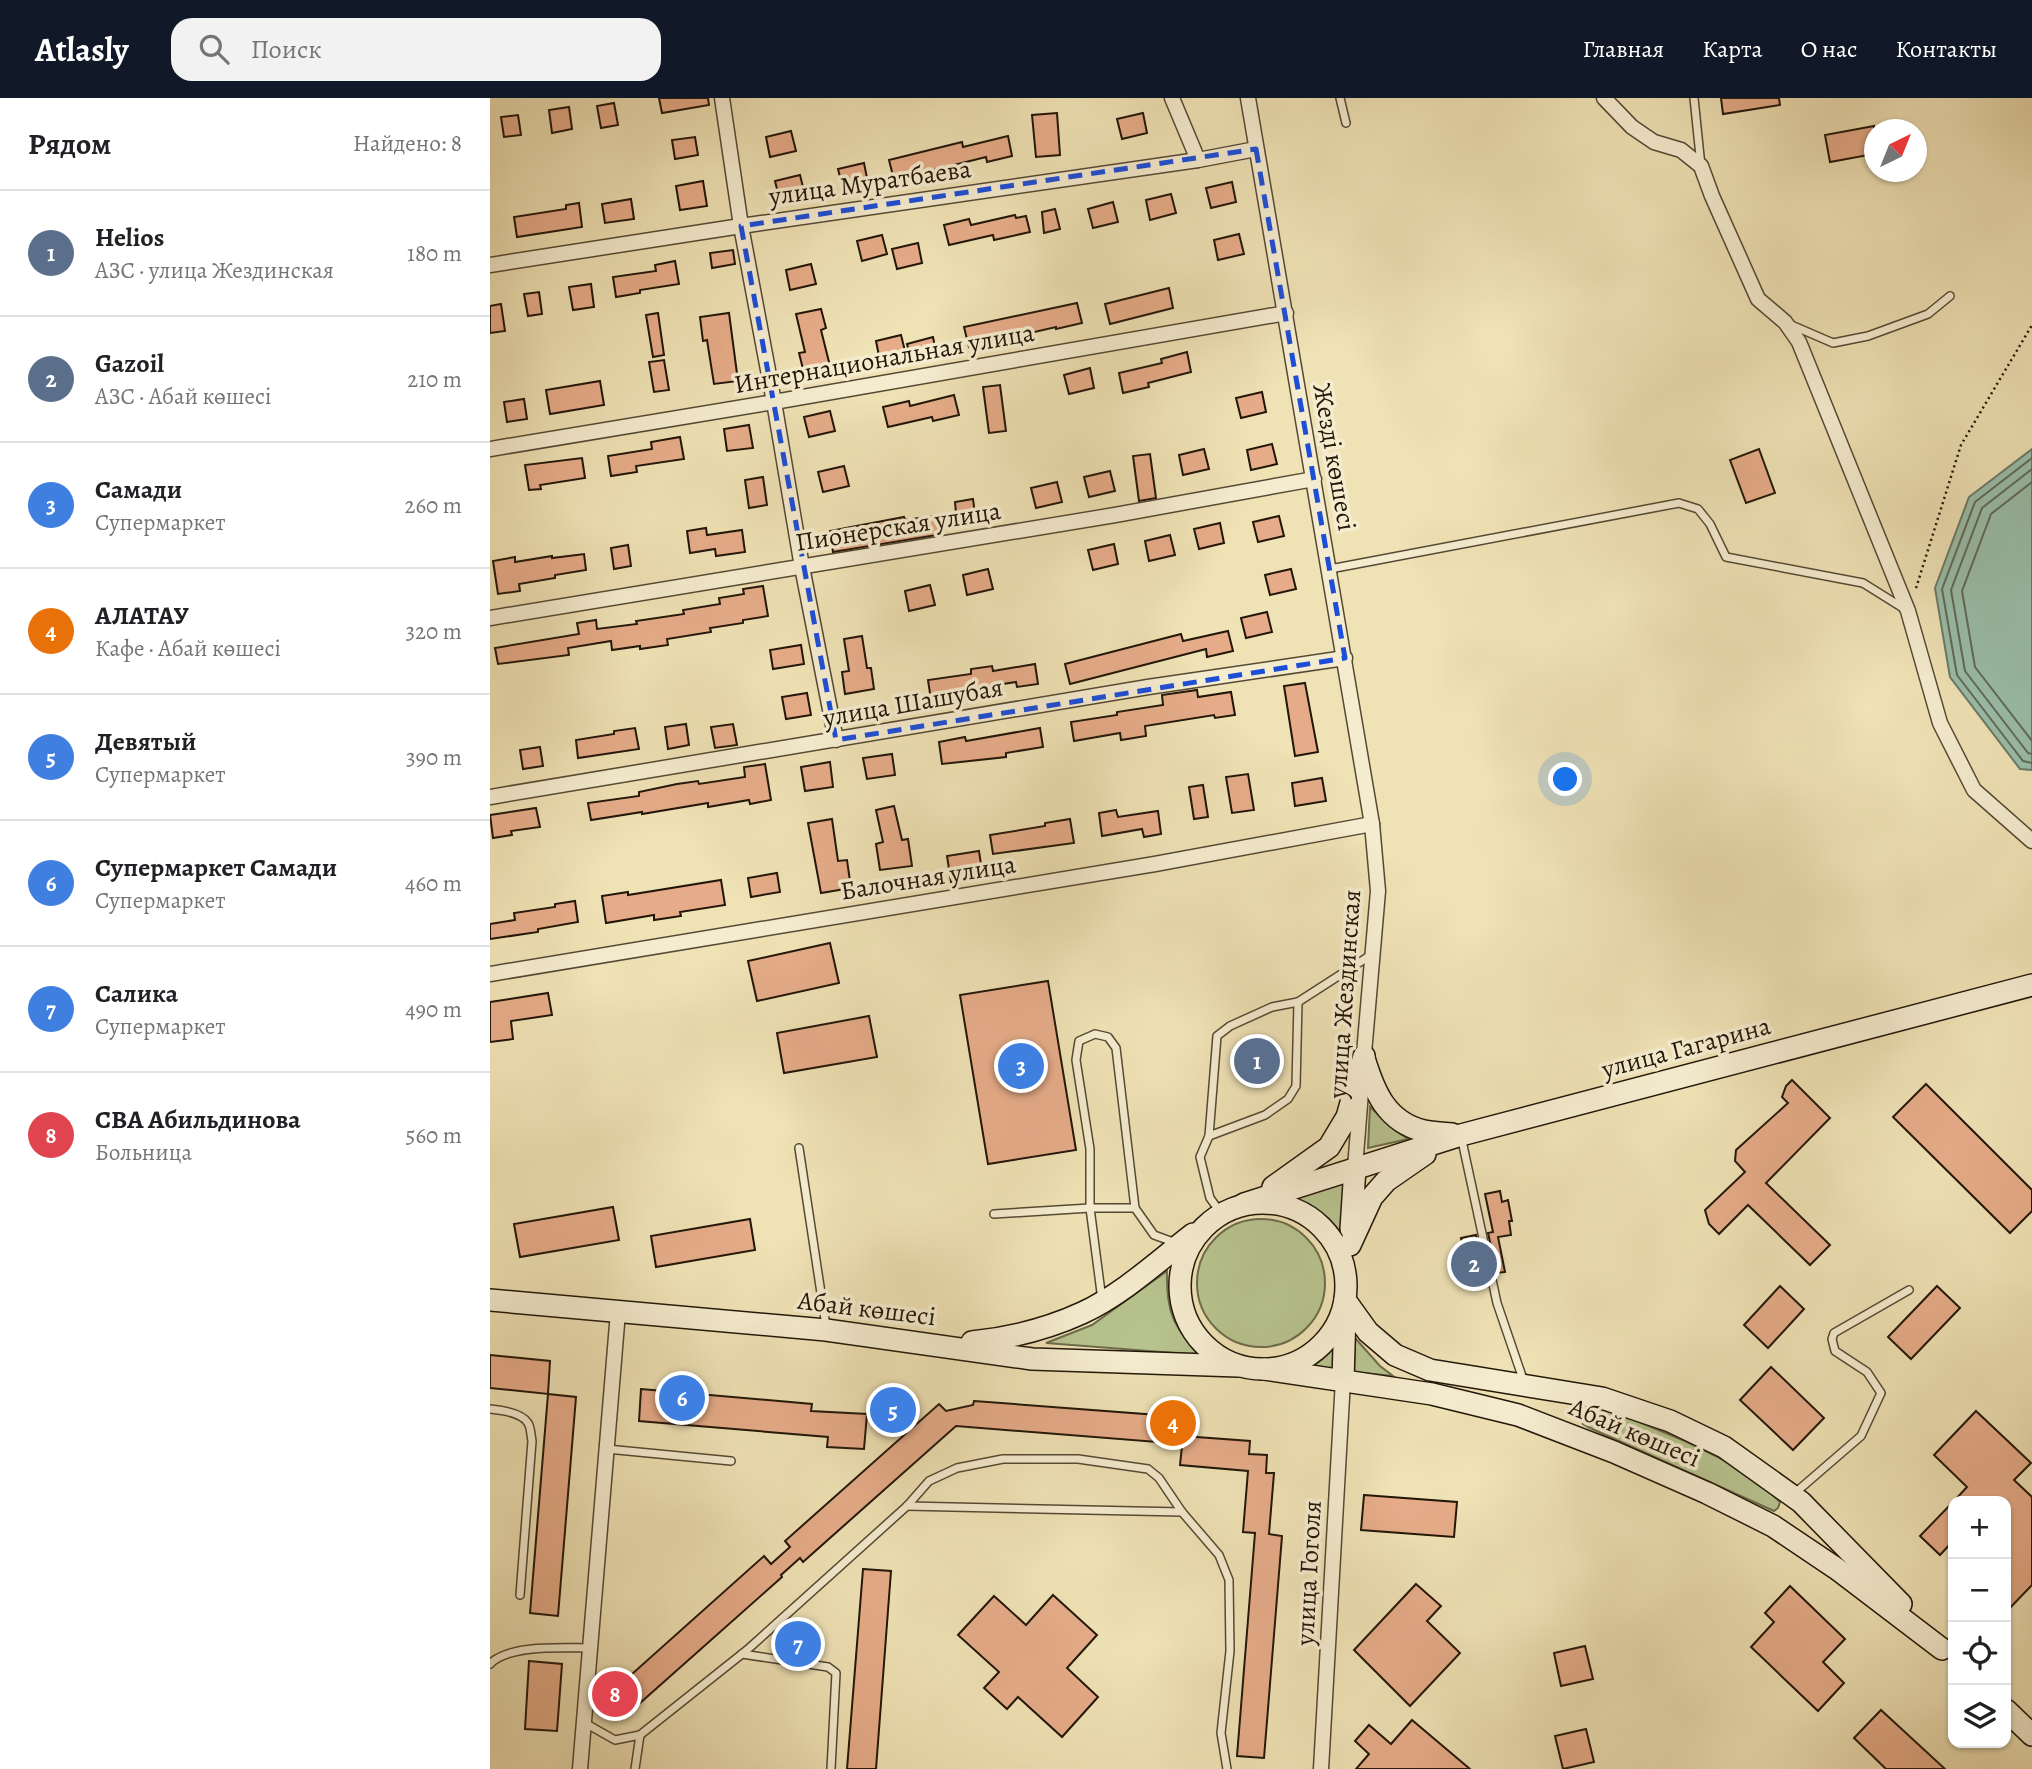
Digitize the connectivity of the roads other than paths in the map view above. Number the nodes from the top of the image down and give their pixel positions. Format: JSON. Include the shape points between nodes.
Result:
{"nodes":[{"id":1,"x":722,"y":98,"type":"edge"},
{"id":2,"x":1172,"y":98,"type":"edge"},
{"id":3,"x":1248,"y":98,"type":"edge"},
{"id":4,"x":1340,"y":98,"type":"edge"},
{"id":5,"x":1604,"y":98,"type":"edge"},
{"id":6,"x":1694,"y":98,"type":"edge"},
{"id":7,"x":1346,"y":122,"type":"dead end"},
{"id":8,"x":1256,"y":149,"type":"junction"},
{"id":9,"x":1198,"y":160,"type":"junction"},
{"id":10,"x":1701,"y":166,"type":"junction"},
{"id":11,"x":741,"y":226,"type":"junction"},
{"id":12,"x":490,"y":265,"type":"edge"},
{"id":13,"x":1950,"y":296,"type":"dead end"},
{"id":14,"x":1286,"y":313,"type":"junction"},
{"id":15,"x":1785,"y":322,"type":"junction"},
{"id":16,"x":774,"y":402,"type":"junction"},
{"id":17,"x":490,"y":449,"type":"edge"},
{"id":18,"x":1314,"y":479,"type":"junction"},
{"id":19,"x":802,"y":567,"type":"junction"},
{"id":20,"x":1330,"y":569,"type":"junction"},
{"id":21,"x":1908,"y":611,"type":"junction"},
{"id":22,"x":490,"y":618,"type":"edge"},
{"id":23,"x":1345,"y":659,"type":"junction"},
{"id":24,"x":836,"y":740,"type":"junction"},
{"id":25,"x":490,"y":797,"type":"edge"},
{"id":26,"x":1372,"y":824,"type":"junction"},
{"id":27,"x":2032,"y":841,"type":"edge"},
{"id":28,"x":1372,"y":954,"type":"junction"},
{"id":29,"x":490,"y":974,"type":"edge"},
{"id":30,"x":2032,"y":985,"type":"edge"},
{"id":31,"x":1298,"y":1002,"type":"junction"},
{"id":32,"x":1364,"y":1056,"type":"junction"},
{"id":33,"x":1461,"y":1135,"type":"junction"},
{"id":34,"x":1209,"y":1136,"type":"junction"},
{"id":35,"x":799,"y":1148,"type":"dead end"},
{"id":36,"x":1355,"y":1168,"type":"junction"},
{"id":37,"x":1244,"y":1204,"type":"junction"},
{"id":38,"x":1090,"y":1208,"type":"junction"},
{"id":39,"x":1135,"y":1208,"type":"junction"},
{"id":40,"x":994,"y":1214,"type":"dead end"},
{"id":41,"x":1213,"y":1219,"type":"junction"},
{"id":42,"x":1180,"y":1244,"type":"junction"},
{"id":43,"x":1350,"y":1245,"type":"junction"},
{"id":44,"x":1909,"y":1290,"type":"dead end"},
{"id":45,"x":1346,"y":1292,"type":"junction"},
{"id":46,"x":490,"y":1300,"type":"edge"},
{"id":47,"x":1102,"y":1301,"type":"junction"},
{"id":48,"x":618,"y":1312,"type":"junction"},
{"id":49,"x":826,"y":1330,"type":"junction"},
{"id":50,"x":942,"y":1345,"type":"junction"},
{"id":51,"x":1238,"y":1366,"type":"junction"},
{"id":52,"x":1264,"y":1369,"type":"junction"},
{"id":53,"x":1343,"y":1380,"type":"junction"},
{"id":54,"x":1525,"y":1386,"type":"junction"},
{"id":55,"x":490,"y":1409,"type":"edge"},
{"id":56,"x":607,"y":1449,"type":"junction"},
{"id":57,"x":731,"y":1461,"type":"dead end"},
{"id":58,"x":1792,"y":1496,"type":"junction"},
{"id":59,"x":907,"y":1506,"type":"junction"},
{"id":60,"x":1182,"y":1511,"type":"junction"},
{"id":61,"x":520,"y":1595,"type":"dead end"},
{"id":62,"x":590,"y":1648,"type":"junction"},
{"id":63,"x":743,"y":1654,"type":"junction"},
{"id":64,"x":1948,"y":1654,"type":"edge"},
{"id":65,"x":490,"y":1664,"type":"edge"},
{"id":66,"x":2011,"y":1715,"type":"edge"},
{"id":67,"x":585,"y":1723,"type":"junction"},
{"id":68,"x":640,"y":1735,"type":"junction"},
{"id":69,"x":2032,"y":1735,"type":"edge"},
{"id":70,"x":1225,"y":1768,"type":"edge"},
{"id":71,"x":580,"y":1769,"type":"edge"},
{"id":72,"x":635,"y":1769,"type":"edge"},
{"id":73,"x":831,"y":1769,"type":"edge"},
{"id":74,"x":1321,"y":1769,"type":"edge"}],
"edges":[{"from":1,"to":11,"type":"street"},
{"from":2,"to":9,"type":"street"},
{"from":3,"to":8,"type":"street","name":"Жезді көшесі"},
{"from":4,"to":7,"type":"lane"},
{"from":5,"to":10,"type":"street","via":[[1632,127],[1654,142],[1681,150]]},
{"from":6,"to":10,"type":"lane"},
{"from":8,"to":9,"type":"street","name":"улица Муратбаева"},
{"from":8,"to":14,"type":"street","name":"Жезді көшесі"},
{"from":9,"to":11,"type":"street","name":"улица Муратбаева"},
{"from":10,"to":15,"type":"street","via":[[1758,299]]},
{"from":11,"to":12,"type":"street","name":"улица Муратбаева"},
{"from":11,"to":16,"type":"street"},
{"from":13,"to":15,"type":"lane","via":[[1928,314],[1868,336],[1833,343]]},
{"from":14,"to":16,"type":"street","name":"Интернациональная улица"},
{"from":14,"to":18,"type":"street","name":"Жезді көшесі"},
{"from":15,"to":21,"type":"street","via":[[1800,342]]},
{"from":16,"to":17,"type":"street","name":"Интернациональная улица"},
{"from":16,"to":19,"type":"street"},
{"from":18,"to":19,"type":"street","name":"Пионерская улица"},
{"from":18,"to":20,"type":"street","name":"Жезді көшесі"},
{"from":19,"to":22,"type":"street","name":"Пионерская улица"},
{"from":19,"to":24,"type":"street"},
{"from":20,"to":21,"type":"lane","via":[[1679,503],[1698,509],[1726,557],[1863,583]]},
{"from":20,"to":23,"type":"street","name":"Жезді көшесі"},
{"from":21,"to":27,"type":"street","via":[[1940,723],[1974,790]]},
{"from":23,"to":24,"type":"street","name":"улица Шашубая"},
{"from":23,"to":26,"type":"street","name":"Жезді көшесі"},
{"from":24,"to":25,"type":"street","name":"улица Шашубая"},
{"from":26,"to":28,"type":"street","name":"улица Жездинская","via":[[1378,891]]},
{"from":26,"to":29,"type":"street","name":"Балочная улица"},
{"from":28,"to":31,"type":"lane"},
{"from":28,"to":32,"type":"street","name":"улица Жездинская"},
{"from":30,"to":33,"type":"main road","name":"улица Гагарина"},
{"from":31,"to":34,"type":"lane","via":[[1296,1086],[1288,1099],[1265,1115]]},
{"from":31,"to":34,"type":"lane","via":[[1272,1007],[1217,1036]]},
{"from":32,"to":33,"type":"main road","via":[[1373,1087],[1389,1111],[1423,1131]]},
{"from":32,"to":36,"type":"street","name":"улица Жездинская"},
{"from":32,"to":37,"type":"main road","via":[[1347,1117],[1329,1147]]},
{"from":33,"to":36,"type":"main road","name":"улица Гагарина"},
{"from":33,"to":43,"type":"main road","via":[[1386,1181],[1372,1197]]},
{"from":33,"to":54,"type":"lane","via":[[1497,1303]]},
{"from":34,"to":41,"type":"lane","via":[[1200,1157]]},
{"from":35,"to":49,"type":"lane"},
{"from":36,"to":37,"type":"main road","name":"улица Гагарина"},
{"from":36,"to":43,"type":"main road"},
{"from":37,"to":41,"type":"main road"},
{"from":37,"to":45,"type":"main road","via":[[1269,1202],[1293,1207],[1314,1220],[1331,1237],[1342,1259]]},
{"from":38,"to":39,"type":"lane"},
{"from":38,"to":39,"type":"lane","via":[[1090,1149],[1076,1060],[1079,1041],[1095,1034],[1108,1037],[1116,1048]]},
{"from":38,"to":40,"type":"lane"},
{"from":38,"to":47,"type":"lane"},
{"from":39,"to":42,"type":"lane","via":[[1154,1235]]},
{"from":41,"to":42,"type":"main road"},
{"from":41,"to":51,"type":"main road","via":[[1190,1244],[1179,1292],[1185,1317],[1198,1338],[1216,1355]]},
{"from":42,"to":47,"type":"main road"},
{"from":43,"to":45,"type":"main road"},
{"from":44,"to":58,"type":"lane","via":[[1834,1333],[1835,1352],[1867,1372],[1881,1393],[1861,1436]]},
{"from":45,"to":52,"type":"main road","via":[[1338,1322],[1317,1349],[1287,1366]]},
{"from":45,"to":53,"type":"main road"},
{"from":45,"to":54,"type":"main road","name":"Абай көшесі","via":[[1368,1332],[1395,1355],[1430,1370]]},
{"from":46,"to":48,"type":"main road","name":"Абай көшесі"},
{"from":47,"to":50,"type":"main road","via":[[1040,1330]]},
{"from":48,"to":49,"type":"main road","name":"Абай көшесі"},
{"from":48,"to":56,"type":"street"},
{"from":49,"to":50,"type":"main road","name":"Абай көшесі"},
{"from":50,"to":51,"type":"main road","name":"Абай көшесі","via":[[1032,1359]]},
{"from":51,"to":52,"type":"main road"},
{"from":52,"to":53,"type":"main road","name":"Абай көшесі"},
{"from":53,"to":64,"type":"main road","name":"Абай көшесі","via":[[1432,1394],[1518,1415],[1707,1493],[1773,1526]]},
{"from":53,"to":74,"type":"street","name":"улица Гоголя"},
{"from":54,"to":58,"type":"main road","name":"Абай көшесі","via":[[1602,1398],[1670,1421],[1724,1447]]},
{"from":55,"to":61,"type":"lane","via":[[522,1417],[529,1424],[532,1441]]},
{"from":56,"to":57,"type":"lane"},
{"from":56,"to":62,"type":"street"},
{"from":58,"to":64,"type":"main road","name":"Абай көшесі"},
{"from":59,"to":60,"type":"lane"},
{"from":59,"to":60,"type":"lane","via":[[929,1482],[957,1468],[1003,1459],[1079,1459],[1148,1469]]},
{"from":59,"to":63,"type":"lane"},
{"from":60,"to":70,"type":"lane","via":[[1219,1555],[1229,1580],[1230,1651],[1221,1733]]},
{"from":62,"to":65,"type":"lane","via":[[538,1647]]},
{"from":62,"to":67,"type":"street"},
{"from":63,"to":68,"type":"lane"},
{"from":63,"to":73,"type":"lane","via":[[828,1667],[836,1673]]},
{"from":66,"to":69,"type":"main road"},
{"from":67,"to":68,"type":"lane","via":[[615,1740]]},
{"from":67,"to":71,"type":"street"},
{"from":68,"to":72,"type":"lane"}]}
